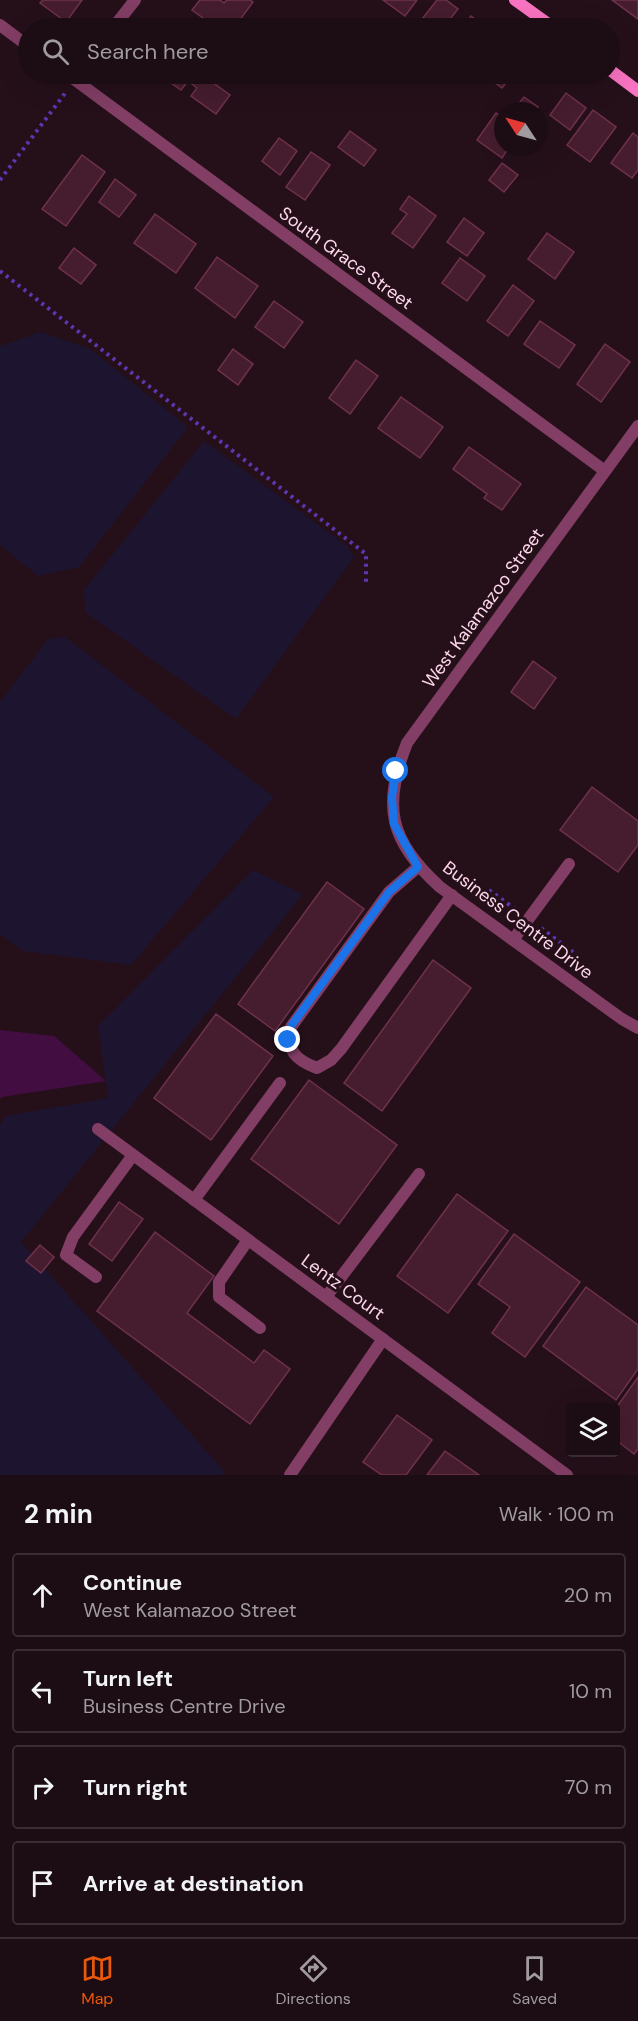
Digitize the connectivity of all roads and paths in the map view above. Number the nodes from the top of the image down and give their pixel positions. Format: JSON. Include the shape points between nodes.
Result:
{"nodes":[{"id":1,"x":135,"y":0,"type":"edge"},
{"id":2,"x":515,"y":0,"type":"edge"},
{"id":3,"x":121,"y":18,"type":"edge"},
{"id":4,"x":540,"y":18,"type":"edge"},
{"id":5,"x":0,"y":25,"type":"edge"},
{"id":6,"x":18,"y":38,"type":"edge"},
{"id":7,"x":620,"y":77,"type":"edge"},
{"id":8,"x":68,"y":84,"type":"edge"},
{"id":9,"x":85,"y":84,"type":"edge"},
{"id":10,"x":638,"y":90,"type":"edge"},
{"id":11,"x":0,"y":180,"type":"edge"},
{"id":12,"x":0,"y":271,"type":"edge"},
{"id":13,"x":638,"y":426,"type":"edge"},
{"id":14,"x":605,"y":471,"type":"junction"},
{"id":15,"x":366,"y":585,"type":"dead end"},
{"id":16,"x":394,"y":824,"type":"joint"},
{"id":17,"x":569,"y":864,"type":"dead end"},
{"id":18,"x":418,"y":867,"type":"junction"},
{"id":19,"x":452,"y":895,"type":"junction"},
{"id":20,"x":513,"y":940,"type":"junction"},
{"id":21,"x":638,"y":1028,"type":"edge"},
{"id":22,"x":280,"y":1083,"type":"dead end"},
{"id":23,"x":98,"y":1129,"type":"dead end"},
{"id":24,"x":133,"y":1155,"type":"junction"},
{"id":25,"x":419,"y":1173,"type":"dead end"},
{"id":26,"x":194,"y":1200,"type":"junction"},
{"id":27,"x":248,"y":1240,"type":"junction"},
{"id":28,"x":96,"y":1277,"type":"dead end"},
{"id":29,"x":326,"y":1297,"type":"junction"},
{"id":30,"x":260,"y":1328,"type":"dead end"},
{"id":31,"x":382,"y":1339,"type":"junction"},
{"id":32,"x":290,"y":1475,"type":"edge"},
{"id":33,"x":567,"y":1475,"type":"edge"}],
"edges":[{"from":1,"to":3,"type":"street"},
{"from":2,"to":4,"type":"street"},
{"from":5,"to":6,"type":"street"},
{"from":7,"to":10,"type":"street"},
{"from":8,"to":11,"type":"path"},
{"from":9,"to":14,"type":"street","name":"South Grace Street"},
{"from":12,"to":15,"type":"path","via":[[366,554]]},
{"from":13,"to":14,"type":"street","name":"West Kalamazoo Street"},
{"from":14,"to":16,"type":"street","name":"West Kalamazoo Street","via":[[407,743],[396,771],[392,797]]},
{"from":16,"to":18,"type":"street","name":"Business Centre Drive"},
{"from":17,"to":20,"type":"street"},
{"from":18,"to":19,"type":"street","name":"Business Centre Drive"},
{"from":18,"to":19,"type":"street","via":[[389,892],[291,1026],[288,1040],[293,1053],[317,1068],[331,1060]]},
{"from":19,"to":20,"type":"street","name":"Business Centre Drive"},
{"from":20,"to":21,"type":"street","name":"Business Centre Drive"},
{"from":22,"to":26,"type":"street"},
{"from":23,"to":24,"type":"street","name":"Lentz Court"},
{"from":24,"to":26,"type":"street","name":"Lentz Court"},
{"from":24,"to":28,"type":"street","via":[[73,1237],[66,1255]]},
{"from":25,"to":29,"type":"street"},
{"from":26,"to":27,"type":"street","name":"Lentz Court"},
{"from":27,"to":29,"type":"street","name":"Lentz Court"},
{"from":27,"to":30,"type":"street","via":[[219,1282],[219,1297]]},
{"from":29,"to":31,"type":"street","name":"Lentz Court"},
{"from":31,"to":32,"type":"street"},
{"from":31,"to":33,"type":"street","name":"Lentz Court"}]}
